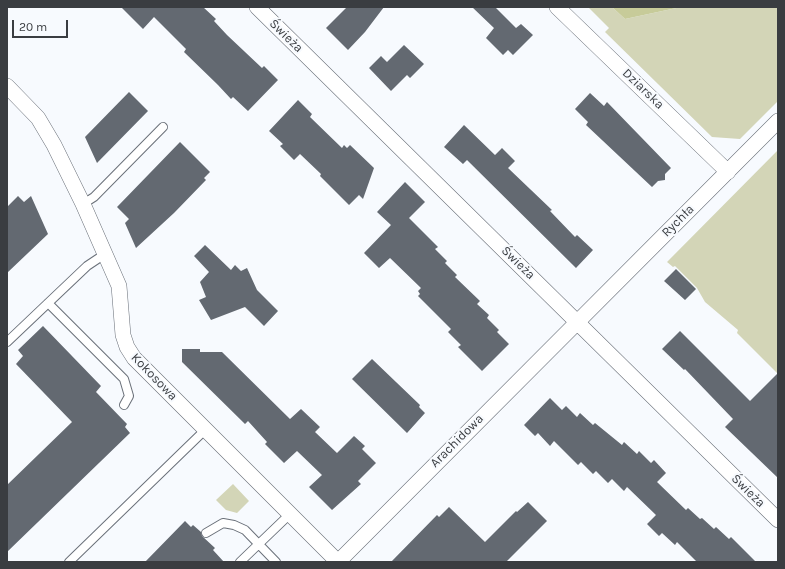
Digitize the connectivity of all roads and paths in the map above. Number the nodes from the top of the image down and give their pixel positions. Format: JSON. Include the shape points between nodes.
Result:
{"nodes":[{"id":1,"x":257,"y":7,"type":"edge"},
{"id":2,"x":558,"y":7,"type":"edge"},
{"id":3,"x":7,"y":86,"type":"edge"},
{"id":4,"x":778,"y":121,"type":"edge"},
{"id":5,"x":163,"y":127,"type":"dead end"},
{"id":6,"x":728,"y":172,"type":"junction"},
{"id":7,"x":83,"y":204,"type":"junction"},
{"id":8,"x":106,"y":254,"type":"junction"},
{"id":9,"x":48,"y":303,"type":"junction"},
{"id":10,"x":577,"y":321,"type":"junction"},
{"id":11,"x":7,"y":342,"type":"edge"},
{"id":12,"x":124,"y":405,"type":"dead end"},
{"id":13,"x":205,"y":430,"type":"junction"},
{"id":14,"x":290,"y":514,"type":"junction"},
{"id":15,"x":778,"y":520,"type":"edge"},
{"id":16,"x":206,"y":533,"type":"dead end"},
{"id":17,"x":258,"y":544,"type":"junction"},
{"id":18,"x":69,"y":562,"type":"edge"},
{"id":19,"x":240,"y":562,"type":"edge"},
{"id":20,"x":276,"y":562,"type":"edge"},
{"id":21,"x":338,"y":562,"type":"edge"}],
"edges":[{"from":1,"to":10,"type":"street","name":"Świeża"},
{"from":2,"to":6,"type":"street","name":"Dziarska"},
{"from":3,"to":7,"type":"street","name":"Kokosowa","via":[[38,118]]},
{"from":4,"to":6,"type":"street","name":"Rychła"},
{"from":5,"to":7,"type":"lane","via":[[94,197]]},
{"from":6,"to":10,"type":"street","name":"Rychła"},
{"from":7,"to":8,"type":"street","name":"Kokosowa"},
{"from":8,"to":9,"type":"lane","via":[[87,266]]},
{"from":8,"to":13,"type":"street","name":"Kokosowa","via":[[119,286],[123,335],[127,347],[134,358]]},
{"from":9,"to":11,"type":"lane"},
{"from":9,"to":12,"type":"lane","via":[[124,379],[128,388]]},
{"from":10,"to":15,"type":"street","name":"Świeża"},
{"from":10,"to":21,"type":"street","name":"Arachidowa"},
{"from":13,"to":14,"type":"street","name":"Kokosowa"},
{"from":13,"to":18,"type":"lane"},
{"from":14,"to":17,"type":"lane"},
{"from":14,"to":21,"type":"street","name":"Kokosowa"},
{"from":16,"to":17,"type":"lane","via":[[216,526],[229,523],[245,530]]},
{"from":17,"to":19,"type":"lane"},
{"from":17,"to":20,"type":"lane"}]}
